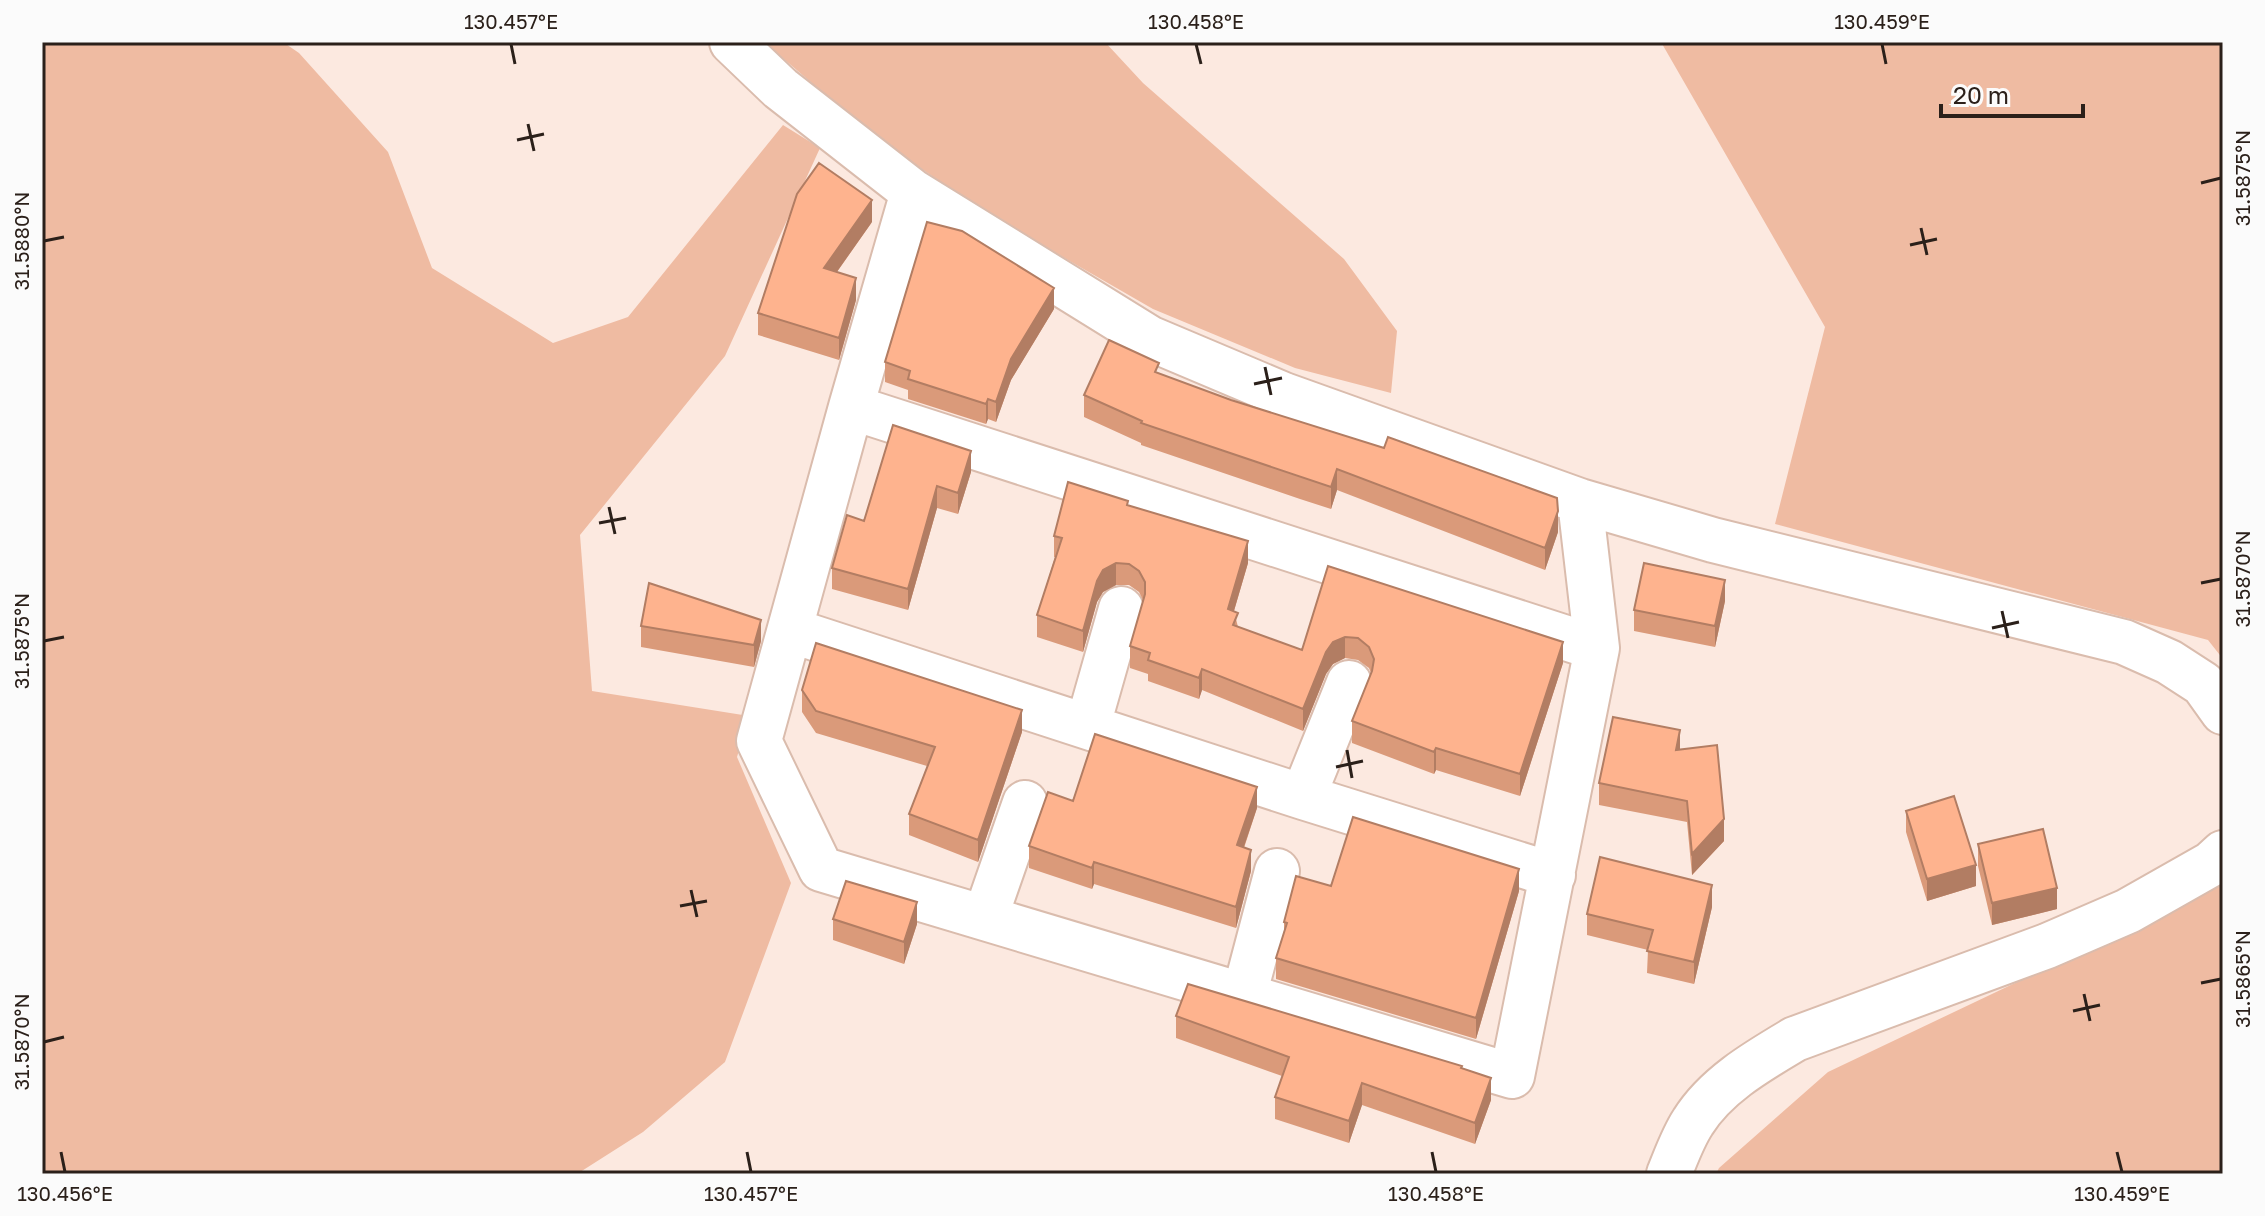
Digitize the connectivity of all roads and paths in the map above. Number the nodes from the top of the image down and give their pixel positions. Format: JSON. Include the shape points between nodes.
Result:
{"nodes":[{"id":1,"x":732,"y":42,"type":"edge"},
{"id":2,"x":913,"y":192,"type":"junction"},
{"id":3,"x":851,"y":407,"type":"junction"},
{"id":4,"x":1580,"y":501,"type":"junction"},
{"id":5,"x":1121,"y":609,"type":"dead end"},
{"id":6,"x":790,"y":630,"type":"junction"},
{"id":7,"x":1597,"y":648,"type":"junction"},
{"id":8,"x":1349,"y":683,"type":"dead end"},
{"id":9,"x":2223,"y":712,"type":"edge"},
{"id":10,"x":1088,"y":725,"type":"junction"},
{"id":11,"x":1303,"y":797,"type":"junction"},
{"id":12,"x":1025,"y":803,"type":"dead end"},
{"id":13,"x":2223,"y":853,"type":"edge"},
{"id":14,"x":1277,"y":871,"type":"dead end"},
{"id":15,"x":1553,"y":875,"type":"junction"},
{"id":16,"x":985,"y":918,"type":"junction"},
{"id":17,"x":1244,"y":996,"type":"junction"},
{"id":18,"x":1669,"y":1174,"type":"edge"}],
"edges":[{"from":1,"to":2,"type":"street","via":[[780,88]]},
{"from":2,"to":3,"type":"street"},
{"from":2,"to":4,"type":"street","via":[[1149,338],[1284,395]]},
{"from":3,"to":6,"type":"street"},
{"from":3,"to":7,"type":"street"},
{"from":4,"to":7,"type":"street"},
{"from":4,"to":9,"type":"street","via":[[1713,540],[2124,642],[2203,684]]},
{"from":5,"to":10,"type":"street"},
{"from":6,"to":10,"type":"street"},
{"from":6,"to":16,"type":"street","via":[[759,741],[821,869]]},
{"from":7,"to":15,"type":"street"},
{"from":8,"to":11,"type":"street"},
{"from":10,"to":11,"type":"street"},
{"from":11,"to":15,"type":"street"},
{"from":12,"to":16,"type":"street"},
{"from":13,"to":18,"type":"street","via":[[2128,911],[1795,1039],[1760,1059],[1708,1102],[1691,1124]]},
{"from":14,"to":17,"type":"street"},
{"from":15,"to":17,"type":"street","via":[[1512,1076]]},
{"from":16,"to":17,"type":"street"}]}
